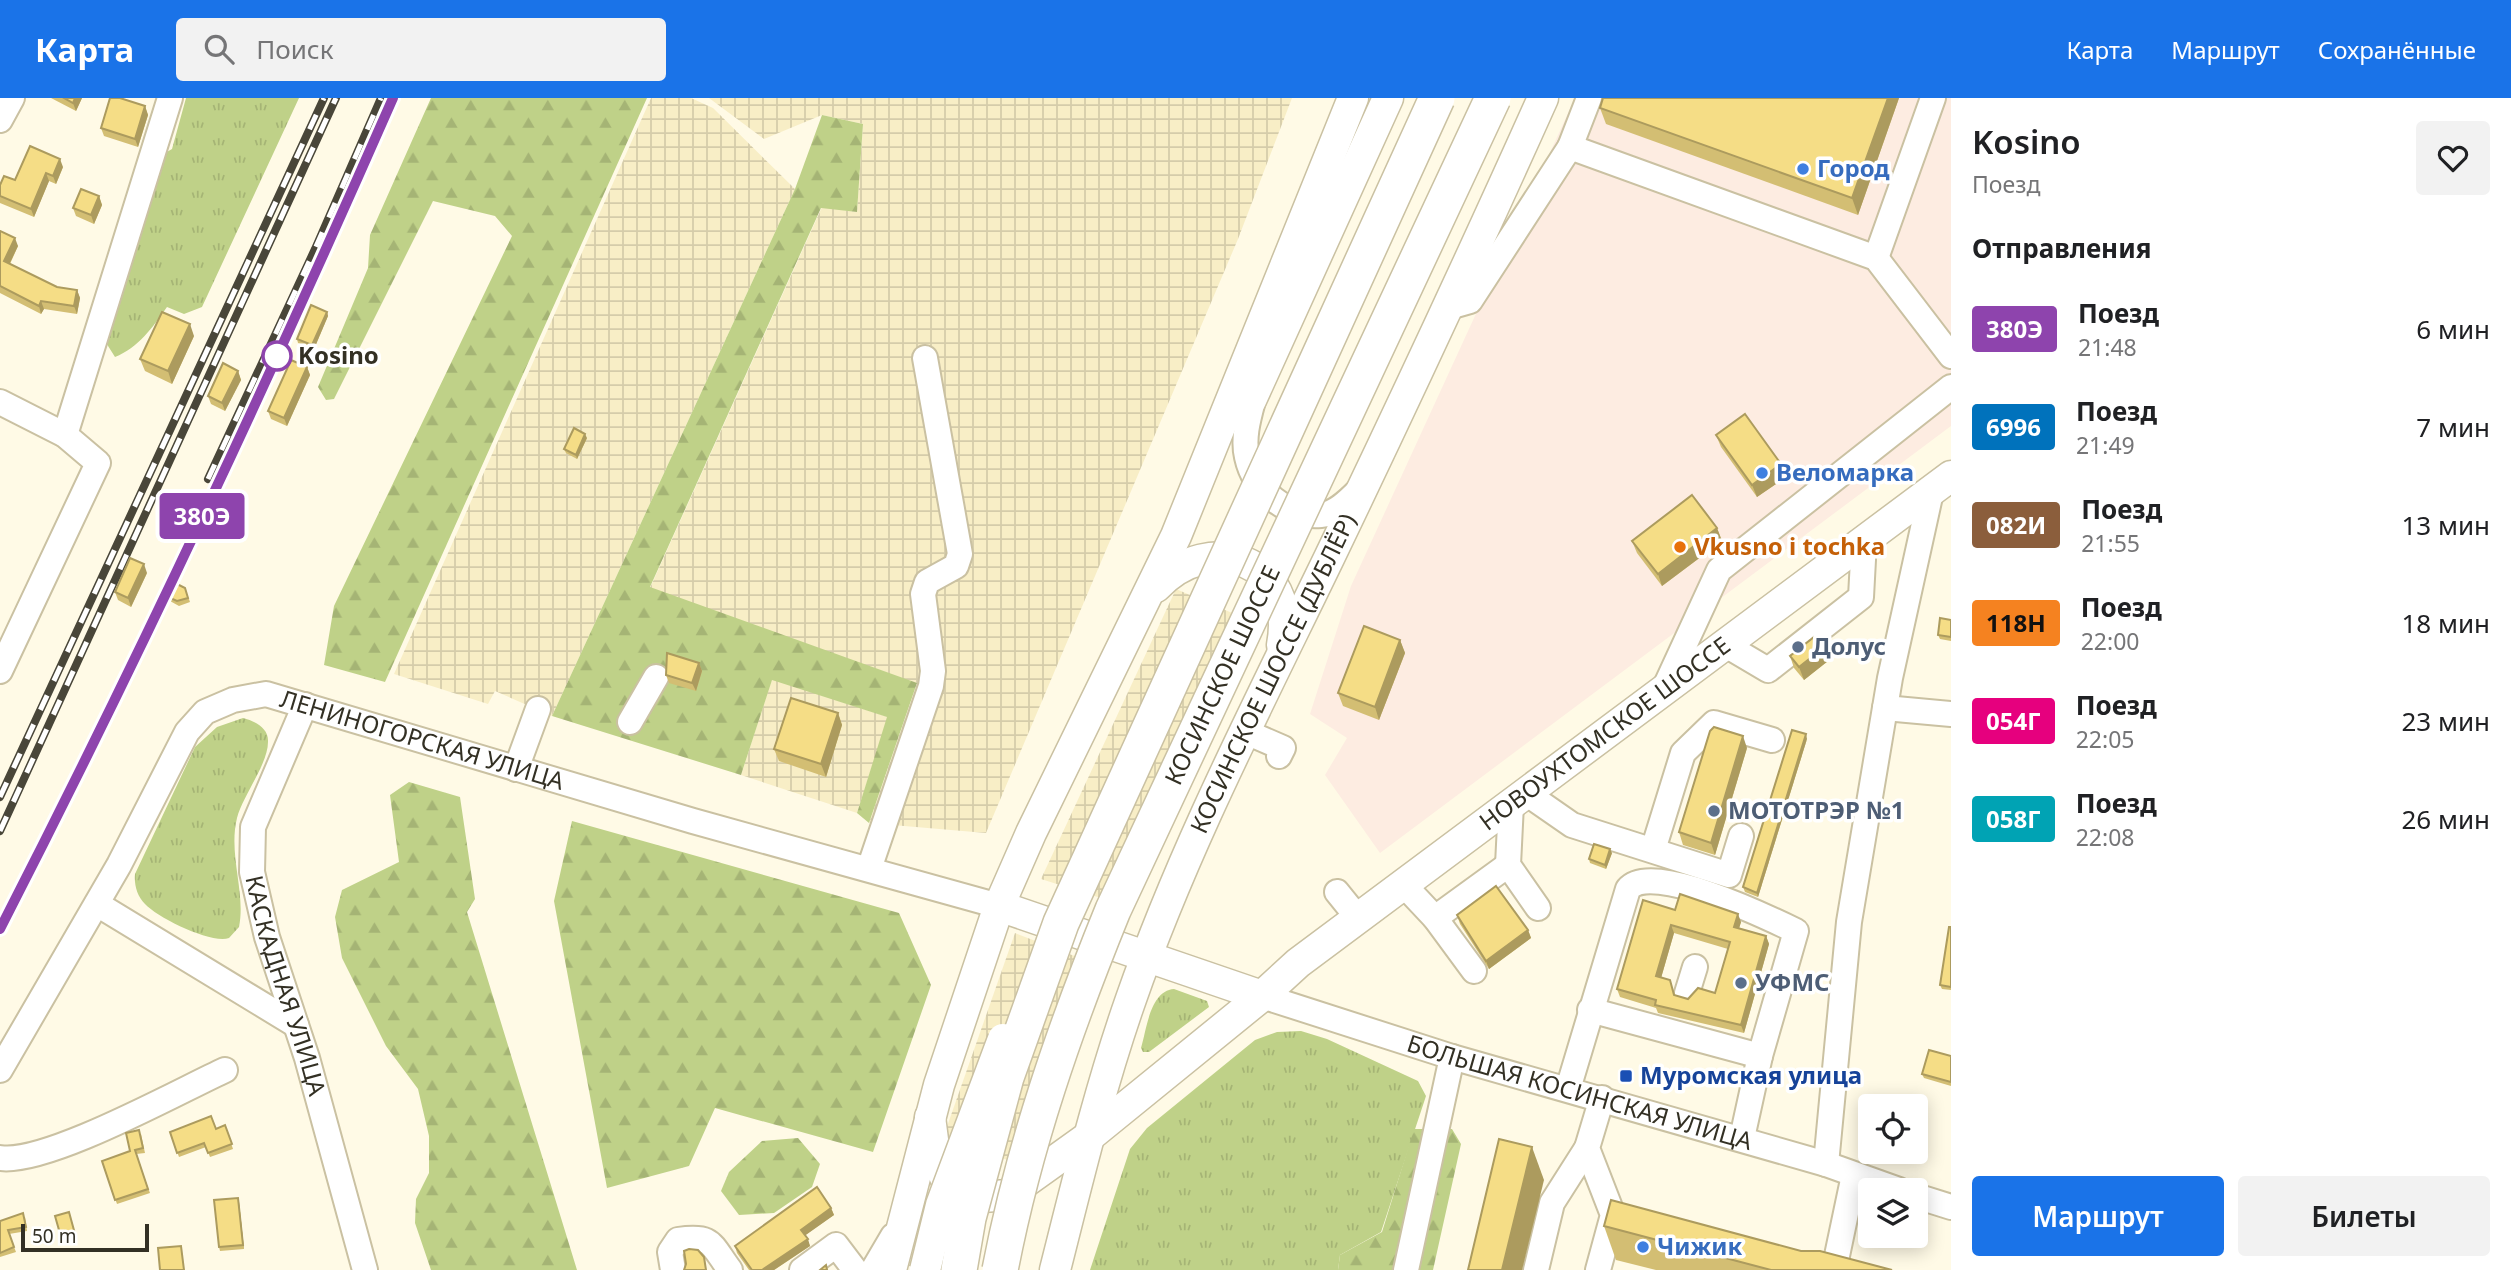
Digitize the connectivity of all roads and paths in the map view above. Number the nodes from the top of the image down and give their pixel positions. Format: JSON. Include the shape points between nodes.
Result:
{"nodes":[{"id":1,"x":12,"y":98,"type":"edge"},
{"id":2,"x":170,"y":98,"type":"edge"},
{"id":3,"x":1353,"y":98,"type":"edge"},
{"id":4,"x":1388,"y":98,"type":"edge"},
{"id":5,"x":1437,"y":98,"type":"edge"},
{"id":6,"x":1493,"y":98,"type":"edge"},
{"id":7,"x":1543,"y":98,"type":"edge"},
{"id":8,"x":1589,"y":98,"type":"edge"},
{"id":9,"x":1933,"y":98,"type":"edge"},
{"id":10,"x":0,"y":120,"type":"edge"},
{"id":11,"x":1570,"y":147,"type":"junction"},
{"id":12,"x":1876,"y":258,"type":"junction"},
{"id":13,"x":1449,"y":307,"type":"junction"},
{"id":14,"x":1951,"y":356,"type":"edge"},
{"id":15,"x":925,"y":358,"type":"dead end"},
{"id":16,"x":1951,"y":387,"type":"edge"},
{"id":17,"x":1255,"y":393,"type":"junction"},
{"id":18,"x":0,"y":402,"type":"edge"},
{"id":19,"x":65,"y":435,"type":"junction"},
{"id":20,"x":1365,"y":484,"type":"junction"},
{"id":21,"x":1941,"y":484,"type":"edge"},
{"id":22,"x":1176,"y":536,"type":"junction"},
{"id":23,"x":1864,"y":541,"type":"junction"},
{"id":24,"x":1149,"y":595,"type":"junction"},
{"id":25,"x":1724,"y":644,"type":"junction"},
{"id":26,"x":1278,"y":662,"type":"junction"},
{"id":27,"x":0,"y":671,"type":"edge"},
{"id":28,"x":656,"y":677,"type":"dead end"},
{"id":29,"x":1665,"y":687,"type":"junction"},
{"id":30,"x":305,"y":705,"type":"junction"},
{"id":31,"x":1885,"y":708,"type":"junction"},
{"id":32,"x":538,"y":709,"type":"dead end"},
{"id":33,"x":1951,"y":714,"type":"edge"},
{"id":34,"x":630,"y":722,"type":"dead end"},
{"id":35,"x":1246,"y":732,"type":"junction"},
{"id":36,"x":1772,"y":740,"type":"dead end"},
{"id":37,"x":1279,"y":756,"type":"dead end"},
{"id":38,"x":516,"y":769,"type":"junction"},
{"id":39,"x":1518,"y":799,"type":"junction"},
{"id":40,"x":1741,"y":836,"type":"dead end"},
{"id":41,"x":1653,"y":850,"type":"junction"},
{"id":42,"x":1508,"y":865,"type":"junction"},
{"id":43,"x":869,"y":869,"type":"junction"},
{"id":44,"x":1403,"y":884,"type":"junction"},
{"id":45,"x":1337,"y":892,"type":"dead end"},
{"id":46,"x":97,"y":904,"type":"junction"},
{"id":47,"x":999,"y":906,"type":"junction"},
{"id":48,"x":1538,"y":908,"type":"dead end"},
{"id":49,"x":1358,"y":918,"type":"junction"},
{"id":50,"x":1435,"y":918,"type":"junction"},
{"id":51,"x":1061,"y":923,"type":"junction"},
{"id":52,"x":1146,"y":959,"type":"junction"},
{"id":53,"x":1695,"y":967,"type":"dead end"},
{"id":54,"x":1475,"y":971,"type":"dead end"},
{"id":55,"x":1688,"y":993,"type":"dead end"},
{"id":56,"x":1262,"y":996,"type":"junction"},
{"id":57,"x":1590,"y":1010,"type":"junction"},
{"id":58,"x":296,"y":1025,"type":"junction"},
{"id":59,"x":1760,"y":1056,"type":"junction"},
{"id":60,"x":1452,"y":1057,"type":"junction"},
{"id":61,"x":0,"y":1070,"type":"edge"},
{"id":62,"x":225,"y":1070,"type":"dead end"},
{"id":63,"x":1568,"y":1089,"type":"junction"},
{"id":64,"x":1602,"y":1098,"type":"junction"},
{"id":65,"x":930,"y":1117,"type":"junction"},
{"id":66,"x":1091,"y":1135,"type":"junction"},
{"id":67,"x":1742,"y":1138,"type":"junction"},
{"id":68,"x":1587,"y":1148,"type":"junction"},
{"id":69,"x":0,"y":1158,"type":"edge"},
{"id":70,"x":1826,"y":1164,"type":"junction"},
{"id":71,"x":1854,"y":1175,"type":"junction"},
{"id":72,"x":1863,"y":1178,"type":"edge"},
{"id":73,"x":1928,"y":1200,"type":"edge"},
{"id":74,"x":1951,"y":1208,"type":"edge"},
{"id":75,"x":905,"y":1210,"type":"junction"},
{"id":76,"x":1613,"y":1215,"type":"junction"},
{"id":77,"x":1638,"y":1222,"type":"edge"},
{"id":78,"x":365,"y":1270,"type":"edge"},
{"id":79,"x":673,"y":1270,"type":"edge"},
{"id":80,"x":730,"y":1270,"type":"edge"},
{"id":81,"x":802,"y":1270,"type":"edge"},
{"id":82,"x":855,"y":1270,"type":"edge"},
{"id":83,"x":873,"y":1270,"type":"edge"},
{"id":84,"x":891,"y":1270,"type":"edge"},
{"id":85,"x":925,"y":1270,"type":"edge"},
{"id":86,"x":959,"y":1270,"type":"edge"},
{"id":87,"x":1000,"y":1270,"type":"edge"},
{"id":88,"x":1055,"y":1270,"type":"edge"},
{"id":89,"x":1406,"y":1270,"type":"edge"},
{"id":90,"x":1536,"y":1270,"type":"edge"},
{"id":91,"x":1598,"y":1270,"type":"edge"},
{"id":92,"x":1834,"y":1270,"type":"edge"}],
"edges":[{"from":1,"to":10,"type":"street"},
{"from":2,"to":19,"type":"street"},
{"from":3,"to":22,"type":"main road"},
{"from":4,"to":17,"type":"main road"},
{"from":5,"to":51,"type":"highway","name":"КОСИНСКОЕ ШОССЕ","bridge":true},
{"from":6,"to":87,"type":"highway","name":"КОСИНСКОЕ ШОССЕ","bridge":true,"via":[[1113,910],[1068,1021],[1033,1127]]},
{"from":7,"to":13,"type":"main road","name":"КОСИНСКОЕ ШОССЕ (ДУБЛЁР)"},
{"from":8,"to":11,"type":"street"},
{"from":9,"to":12,"type":"street"},
{"from":11,"to":12,"type":"street"},
{"from":11,"to":13,"type":"street","via":[[1469,301]]},
{"from":12,"to":14,"type":"street"},
{"from":13,"to":20,"type":"main road","name":"КОСИНСКОЕ ШОССЕ (ДУБЛЁР)"},
{"from":15,"to":43,"type":"street","via":[[960,554],[956,566],[927,582],[923,594],[931,686]]},
{"from":16,"to":29,"type":"street","via":[[1718,570]]},
{"from":17,"to":20,"type":"street","via":[[1246,454],[1253,480],[1278,503],[1322,516],[1345,504]]},
{"from":17,"to":22,"type":"main road"},
{"from":18,"to":19,"type":"street"},
{"from":19,"to":27,"type":"street","via":[[98,463]]},
{"from":20,"to":26,"type":"main road","name":"КОСИНСКОЕ ШОССЕ (ДУБЛЁР)"},
{"from":21,"to":23,"type":"main road","name":"НОВОУХТОМСКОЕ ШОССЕ"},
{"from":21,"to":31,"type":"street"},
{"from":22,"to":24,"type":"main road"},
{"from":23,"to":25,"type":"main road","name":"НОВОУХТОМСКОЕ ШОССЕ"},
{"from":23,"to":25,"type":"street","via":[[1861,597],[1768,670]]},
{"from":24,"to":26,"type":"main road","via":[[1168,574],[1189,561],[1217,557],[1249,564],[1270,578],[1280,596],[1285,620]]},
{"from":24,"to":47,"type":"main road"},
{"from":25,"to":29,"type":"main road","name":"НОВОУХТОМСКОЕ ШОССЕ"},
{"from":26,"to":35,"type":"main road","name":"КОСИНСКОЕ ШОССЕ (ДУБЛЁР)"},
{"from":28,"to":34,"type":"street"},
{"from":29,"to":39,"type":"main road","name":"НОВОУХТОМСКОЕ ШОССЕ"},
{"from":30,"to":38,"type":"street","name":"ЛЕНИНОГОРСКАЯ УЛИЦА"},
{"from":30,"to":46,"type":"street","name":"ЛЕНИНОГОРСКАЯ УЛИЦА","via":[[269,686],[205,712],[192,725]]},
{"from":30,"to":58,"type":"street","name":"КАСКАДНАЯ УЛИЦА","via":[[251,841],[259,906]]},
{"from":31,"to":33,"type":"street"},
{"from":31,"to":70,"type":"street","via":[[1844,959]]},
{"from":32,"to":38,"type":"street"},
{"from":35,"to":37,"type":"street","via":[[1283,748]]},
{"from":35,"to":52,"type":"main road","name":"КОСИНСКОЕ ШОССЕ (ДУБЛЁР)"},
{"from":36,"to":41,"type":"street","via":[[1714,723],[1691,742],[1682,753]]},
{"from":38,"to":43,"type":"street","name":"ЛЕНИНОГОРСКАЯ УЛИЦА"},
{"from":39,"to":41,"type":"street","via":[[1572,825]]},
{"from":39,"to":42,"type":"street"},
{"from":39,"to":44,"type":"main road","name":"НОВОУХТОМСКОЕ ШОССЕ"},
{"from":40,"to":41,"type":"street","via":[[1730,875]]},
{"from":42,"to":48,"type":"street"},
{"from":42,"to":50,"type":"street"},
{"from":43,"to":47,"type":"street","name":"ЛЕНИНОГОРСКАЯ УЛИЦА"},
{"from":44,"to":49,"type":"main road","name":"НОВОУХТОМСКОЕ ШОССЕ"},
{"from":44,"to":50,"type":"street"},
{"from":45,"to":49,"type":"street"},
{"from":46,"to":58,"type":"street"},
{"from":46,"to":61,"type":"street","name":"ЛЕНИНОГОРСКАЯ УЛИЦА"},
{"from":47,"to":52,"type":"main road"},
{"from":47,"to":65,"type":"main road"},
{"from":49,"to":56,"type":"main road","name":"НОВОУХТОМСКОЕ ШОССЕ"},
{"from":50,"to":54,"type":"street"},
{"from":51,"to":85,"type":"main road","bridge":true,"via":[[996,1055],[941,1205]]},
{"from":51,"to":86,"type":"highway","name":"КОСИНСКОЕ ШОССЕ","bridge":true,"via":[[1006,1077],[968,1218]]},
{"from":52,"to":56,"type":"main road"},
{"from":52,"to":66,"type":"main road","name":"КОСИНСКОЕ ШОССЕ (ДУБЛЁР)"},
{"from":53,"to":55,"type":"street"},
{"from":56,"to":60,"type":"street","name":"БОЛЬШАЯ КОСИНСКАЯ УЛИЦА"},
{"from":56,"to":66,"type":"main road","name":"НОВОУХТОМСКОЕ ШОССЕ"},
{"from":57,"to":59,"type":"street","via":[[1678,1028]]},
{"from":57,"to":59,"type":"street","via":[[1628,888],[1642,879],[1688,889],[1746,906],[1796,932]]},
{"from":57,"to":63,"type":"street"},
{"from":58,"to":78,"type":"street","name":"КАСКАДНАЯ УЛИЦА"},
{"from":59,"to":67,"type":"street"},
{"from":60,"to":63,"type":"street","name":"БОЛЬШАЯ КОСИНСКАЯ УЛИЦА"},
{"from":60,"to":89,"type":"street"},
{"from":62,"to":69,"type":"street","via":[[165,1101],[42,1152]]},
{"from":63,"to":64,"type":"street","name":"БОЛЬШАЯ КОСИНСКАЯ УЛИЦА"},
{"from":64,"to":67,"type":"street","name":"БОЛЬШАЯ КОСИНСКАЯ УЛИЦА"},
{"from":64,"to":68,"type":"street"},
{"from":65,"to":66,"type":"main road","name":"НОВОУХТОМСКОЕ ШОССЕ","via":[[935,1155],[949,1186],[972,1198],[1007,1195]]},
{"from":65,"to":75,"type":"main road"},
{"from":66,"to":88,"type":"main road","name":"КОСИНСКОЕ ШОССЕ (ДУБЛЁР)"},
{"from":67,"to":70,"type":"street","name":"БОЛЬШАЯ КОСИНСКАЯ УЛИЦА"},
{"from":68,"to":76,"type":"street"},
{"from":68,"to":90,"type":"street","via":[[1552,1203]]},
{"from":70,"to":71,"type":"street","name":"БОЛЬШАЯ КОСИНСКАЯ УЛИЦА"},
{"from":71,"to":72,"type":"street","name":"БОЛЬШАЯ КОСИНСКАЯ УЛИЦА"},
{"from":71,"to":92,"type":"street"},
{"from":73,"to":74,"type":"street"},
{"from":75,"to":83,"type":"street"},
{"from":75,"to":84,"type":"main road"},
{"from":76,"to":77,"type":"street"},
{"from":76,"to":91,"type":"street"},
{"from":79,"to":80,"type":"street","via":[[670,1252],[678,1240],[700,1237],[709,1241]]},
{"from":81,"to":82,"type":"street","via":[[836,1245]]}]}
